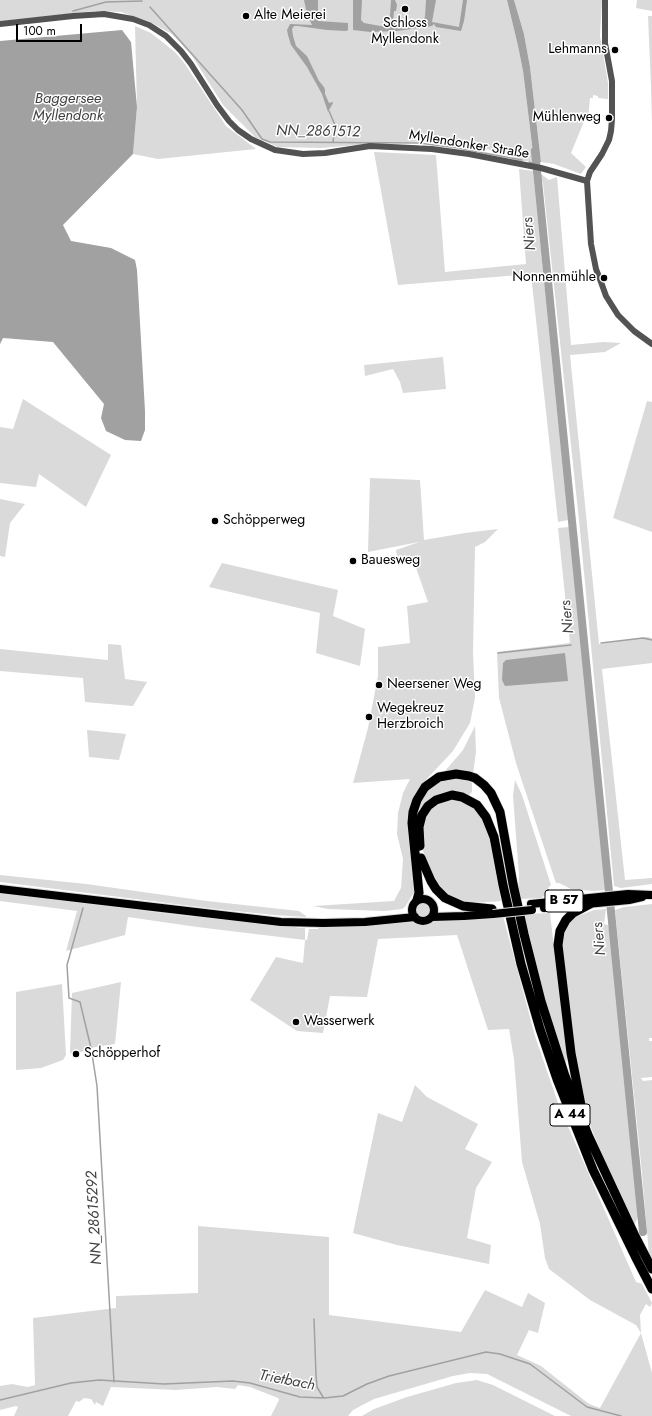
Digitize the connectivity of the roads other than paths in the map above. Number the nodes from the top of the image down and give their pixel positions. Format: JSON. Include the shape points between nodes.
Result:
{"nodes":[{"id":1,"x":605,"y":0,"type":"edge"},
{"id":2,"x":0,"y":24,"type":"edge"},
{"id":3,"x":588,"y":181,"type":"junction"},
{"id":4,"x":652,"y":344,"type":"edge"},
{"id":5,"x":421,"y":858,"type":"junction"},
{"id":6,"x":0,"y":889,"type":"edge"},
{"id":7,"x":652,"y":895,"type":"edge"},
{"id":8,"x":422,"y":900,"type":"junction"},
{"id":9,"x":594,"y":901,"type":"junction"},
{"id":10,"x":412,"y":909,"type":"junction"},
{"id":11,"x":492,"y":911,"type":"junction"},
{"id":12,"x":433,"y":914,"type":"junction"},
{"id":13,"x":415,"y":917,"type":"junction"},
{"id":14,"x":391,"y":920,"type":"junction"},
{"id":15,"x":588,"y":1135,"type":"junction"},
{"id":16,"x":652,"y":1269,"type":"edge"},
{"id":17,"x":652,"y":1289,"type":"edge"}],
"edges":[{"from":1,"to":3,"type":"street","via":[[605,43],[612,94],[611,131]]},
{"from":2,"to":3,"type":"street","name":"Myllendonker Straße","via":[[104,14],[145,23],[161,32],[179,48],[220,110],[233,125],[256,142],[275,150],[310,154],[370,146],[399,146],[455,152],[541,168]]},
{"from":3,"to":4,"type":"street","via":[[591,244],[596,269],[606,296],[618,315]]},
{"from":5,"to":8,"type":"highway","via":[[424,893]]},
{"from":5,"to":11,"type":"highway","via":[[431,881],[445,898],[463,906]]},
{"from":5,"to":17,"type":"highway","number":"A 44","via":[[419,827],[422,815],[432,802],[446,796],[462,797],[477,805],[486,817],[494,837],[521,964],[557,1079],[593,1170]]},
{"from":6,"to":14,"type":"main road","via":[[297,922]]},
{"from":7,"to":9,"type":"main road","number":"B 57"},
{"from":8,"to":10,"type":"main road","via":[[414,903]]},
{"from":8,"to":12,"type":"main road","via":[[432,903]]},
{"from":8,"to":15,"type":"highway","number":"A 44","via":[[419,894],[412,823],[417,800],[433,780],[445,775],[469,776],[484,785],[491,793],[501,817],[513,884],[539,993],[565,1076]]},
{"from":9,"to":11,"type":"main road","number":"B 57","bridge":true},
{"from":9,"to":15,"type":"highway","via":[[566,920],[558,944],[572,1060]]},
{"from":10,"to":13,"type":"main road"},
{"from":10,"to":14,"type":"main road"},
{"from":11,"to":12,"type":"main road","number":"B 57","via":[[464,916]]},
{"from":12,"to":13,"type":"main road","number":"B 57","via":[[423,921]]},
{"from":13,"to":14,"type":"main road"},
{"from":15,"to":16,"type":"highway","number":"A 44"}]}
